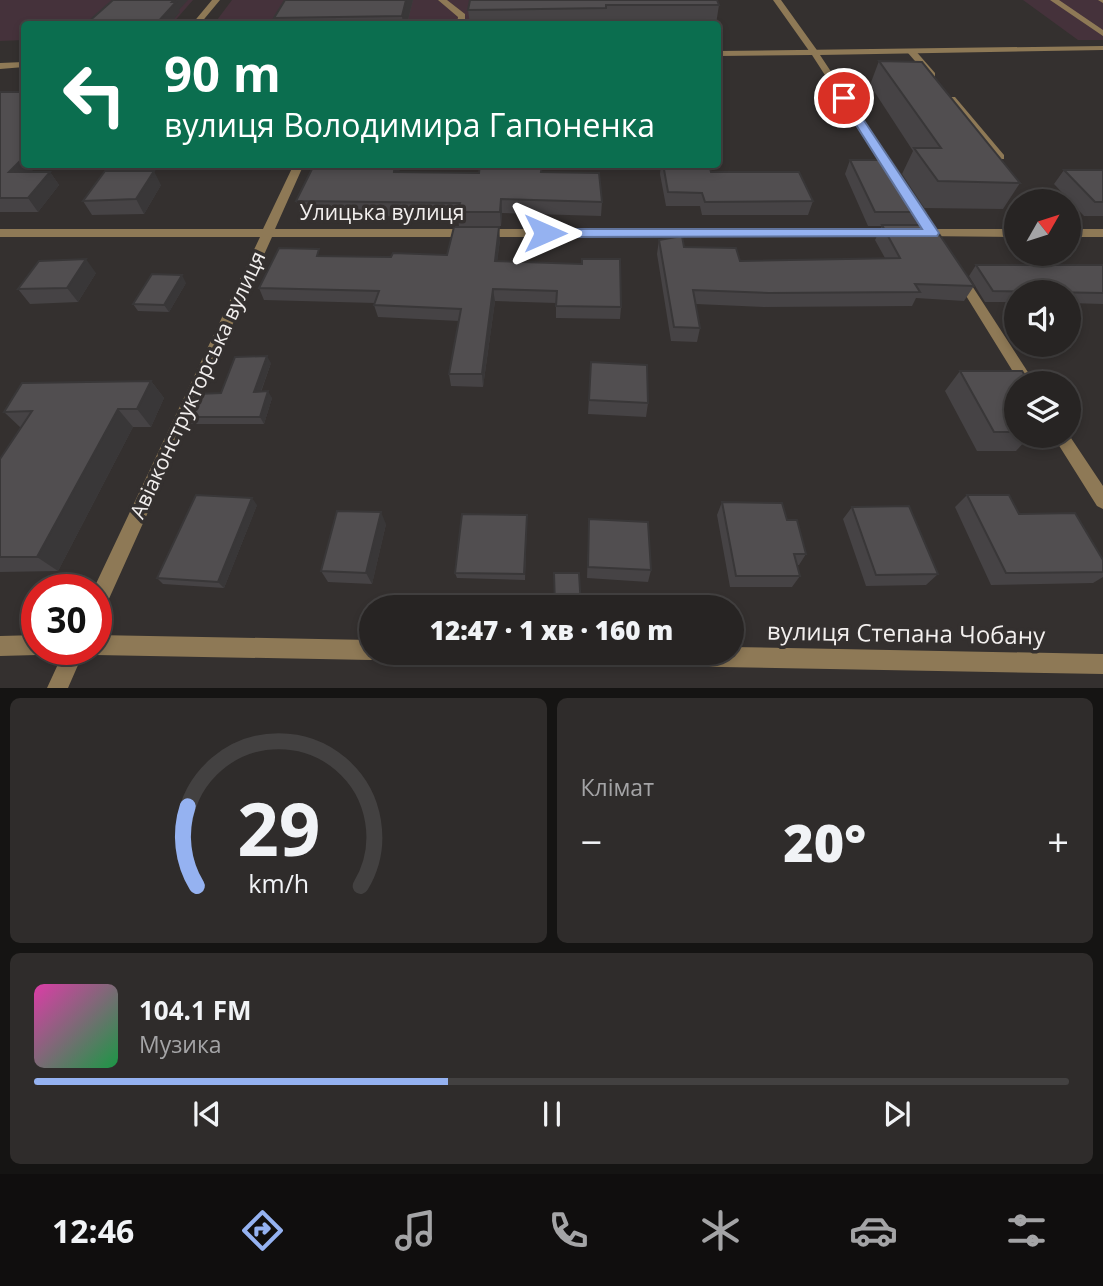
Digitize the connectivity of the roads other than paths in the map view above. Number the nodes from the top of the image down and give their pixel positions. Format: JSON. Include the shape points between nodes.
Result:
{"nodes":[{"id":1,"x":216,"y":0,"type":"edge"},
{"id":2,"x":442,"y":0,"type":"edge"},
{"id":3,"x":777,"y":0,"type":"edge"},
{"id":4,"x":1054,"y":0,"type":"edge"},
{"id":5,"x":198,"y":21,"type":"edge"},
{"id":6,"x":462,"y":21,"type":"edge"},
{"id":7,"x":1103,"y":34,"type":"edge"},
{"id":8,"x":1103,"y":48,"type":"edge"},
{"id":9,"x":911,"y":51,"type":"junction"},
{"id":10,"x":815,"y":52,"type":"junction"},
{"id":11,"x":721,"y":54,"type":"edge"},
{"id":12,"x":21,"y":65,"type":"edge"},
{"id":13,"x":0,"y":66,"type":"edge"},
{"id":14,"x":938,"y":83,"type":"edge"},
{"id":15,"x":947,"y":93,"type":"edge"},
{"id":16,"x":1000,"y":157,"type":"edge"},
{"id":17,"x":297,"y":168,"type":"edge"},
{"id":18,"x":903,"y":188,"type":"edge"},
{"id":19,"x":925,"y":222,"type":"edge"},
{"id":20,"x":0,"y":233,"type":"edge"},
{"id":21,"x":268,"y":233,"type":"junction"},
{"id":22,"x":932,"y":233,"type":"junction"},
{"id":23,"x":1004,"y":233,"type":"edge"},
{"id":24,"x":1082,"y":233,"type":"edge"},
{"id":25,"x":1103,"y":233,"type":"edge"},
{"id":26,"x":939,"y":244,"type":"edge"},
{"id":27,"x":954,"y":268,"type":"edge"},
{"id":28,"x":1020,"y":371,"type":"edge"},
{"id":29,"x":1069,"y":448,"type":"edge"},
{"id":30,"x":1103,"y":501,"type":"edge"},
{"id":31,"x":110,"y":574,"type":"edge"},
{"id":32,"x":21,"y":645,"type":"edge"},
{"id":33,"x":112,"y":645,"type":"edge"},
{"id":34,"x":0,"y":646,"type":"edge"},
{"id":35,"x":359,"y":650,"type":"edge"},
{"id":36,"x":744,"y":657,"type":"edge"},
{"id":37,"x":1103,"y":664,"type":"edge"},
{"id":38,"x":68,"y":665,"type":"edge"},
{"id":39,"x":57,"y":688,"type":"edge"}],
"edges":[{"from":1,"to":5,"type":"street"},
{"from":2,"to":6,"type":"street","via":[[463,16]]},
{"from":3,"to":10,"type":"street"},
{"from":4,"to":7,"type":"street"},
{"from":8,"to":9,"type":"street"},
{"from":9,"to":10,"type":"street"},
{"from":9,"to":14,"type":"street"},
{"from":10,"to":11,"type":"street"},
{"from":10,"to":18,"type":"street"},
{"from":12,"to":13,"type":"street"},
{"from":15,"to":16,"type":"street"},
{"from":17,"to":21,"type":"street","name":"Авіаконструкторська вулиця"},
{"from":19,"to":22,"type":"street"},
{"from":20,"to":21,"type":"street","name":"Улицька вулиця"},
{"from":21,"to":22,"type":"street","name":"Улицька вулиця"},
{"from":21,"to":31,"type":"street","name":"Авіаконструкторська вулиця"},
{"from":22,"to":23,"type":"street","name":"Улицька вулиця"},
{"from":22,"to":26,"type":"street"},
{"from":24,"to":25,"type":"street"},
{"from":27,"to":28,"type":"street"},
{"from":29,"to":30,"type":"street"},
{"from":32,"to":34,"type":"street"},
{"from":33,"to":35,"type":"street"},
{"from":36,"to":37,"type":"street","name":"вулиця Степана Чобану"},
{"from":38,"to":39,"type":"street"}]}
